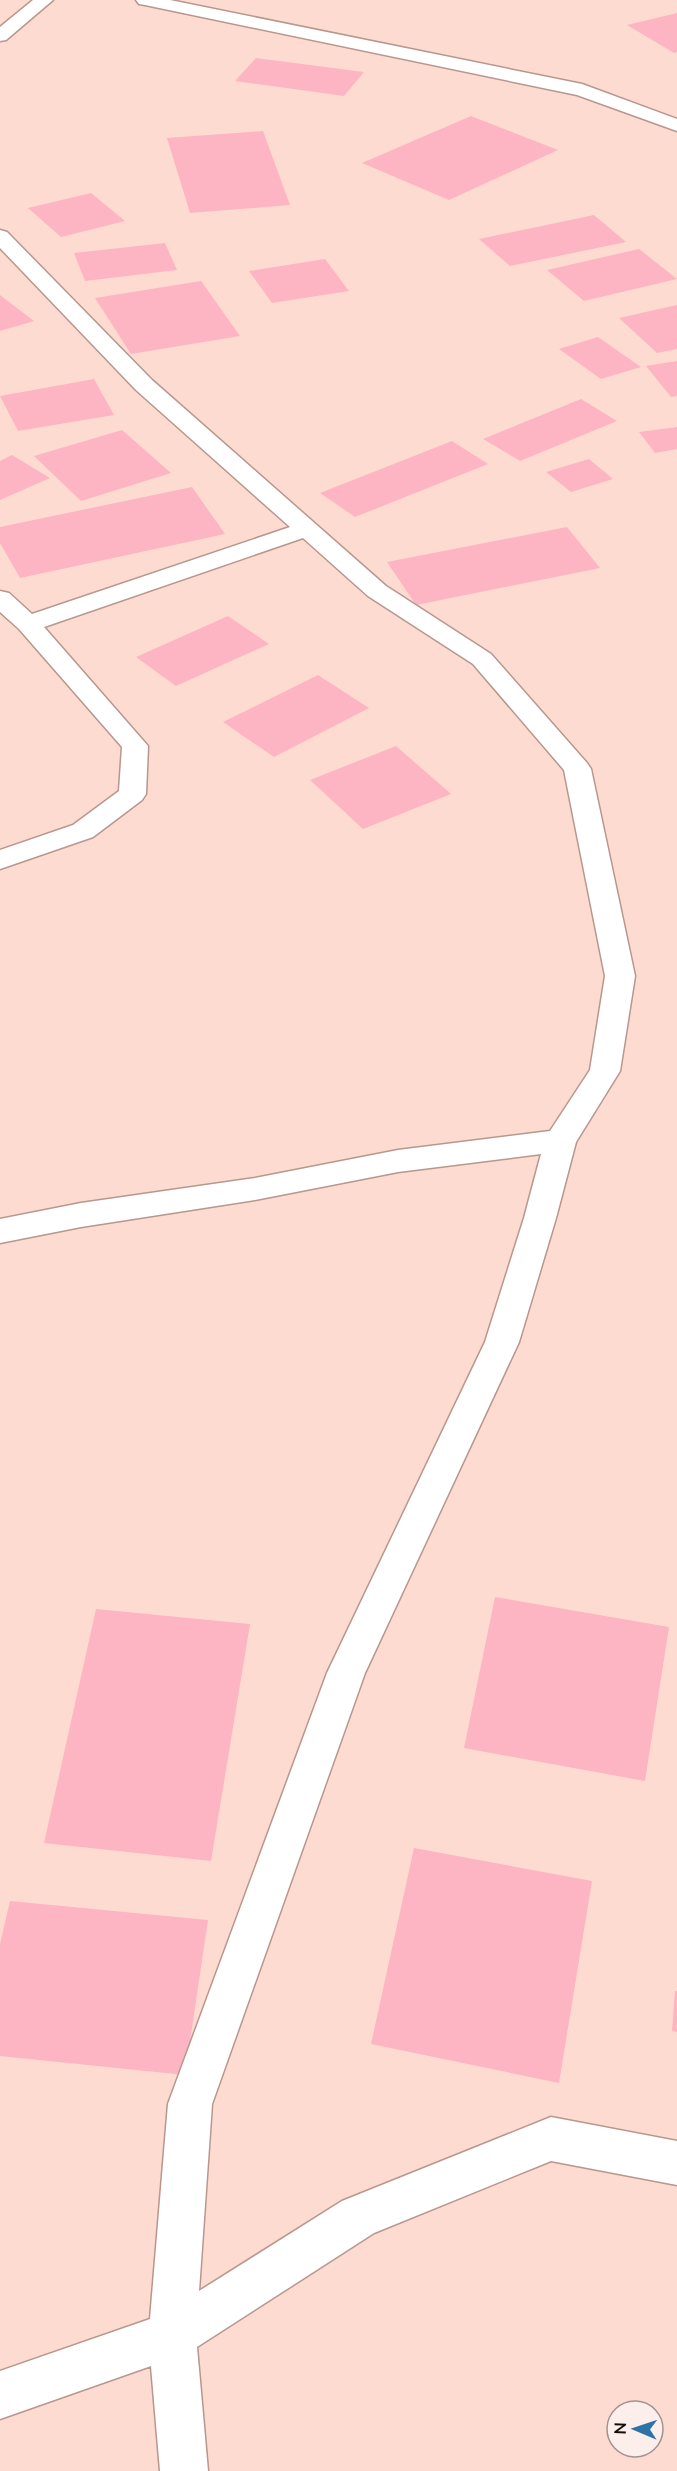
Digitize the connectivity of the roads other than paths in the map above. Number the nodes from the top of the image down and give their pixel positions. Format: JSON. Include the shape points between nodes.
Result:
{"nodes":[{"id":1,"x":44,"y":0,"type":"edge"},
{"id":2,"x":146,"y":0,"type":"edge"},
{"id":3,"x":0,"y":36,"type":"edge"},
{"id":4,"x":677,"y":125,"type":"edge"},
{"id":5,"x":0,"y":236,"type":"edge"},
{"id":6,"x":307,"y":529,"type":"junction"},
{"id":7,"x":0,"y":598,"type":"edge"},
{"id":8,"x":28,"y":624,"type":"junction"},
{"id":9,"x":0,"y":860,"type":"edge"},
{"id":10,"x":560,"y":1141,"type":"junction"},
{"id":11,"x":0,"y":1231,"type":"edge"},
{"id":12,"x":677,"y":2163,"type":"edge"},
{"id":13,"x":172,"y":2335,"type":"junction"},
{"id":14,"x":0,"y":2395,"type":"edge"},
{"id":15,"x":184,"y":2471,"type":"edge"}],
"edges":[{"from":1,"to":3,"type":"street"},
{"from":2,"to":4,"type":"street","via":[[582,90]]},
{"from":5,"to":6,"type":"street","via":[[144,385]]},
{"from":6,"to":8,"type":"street"},
{"from":6,"to":10,"type":"street","via":[[377,591],[482,659],[577,769],[620,976],[605,1071]]},
{"from":7,"to":8,"type":"street"},
{"from":8,"to":9,"type":"street","via":[[135,746],[132,794],[83,831]]},
{"from":10,"to":11,"type":"street","via":[[398,1161],[255,1190]]},
{"from":10,"to":13,"type":"street","via":[[502,1342],[346,1672],[190,2104]]},
{"from":12,"to":13,"type":"street","via":[[551,2139],[358,2217]]},
{"from":13,"to":14,"type":"street"},
{"from":13,"to":15,"type":"street"}]}
